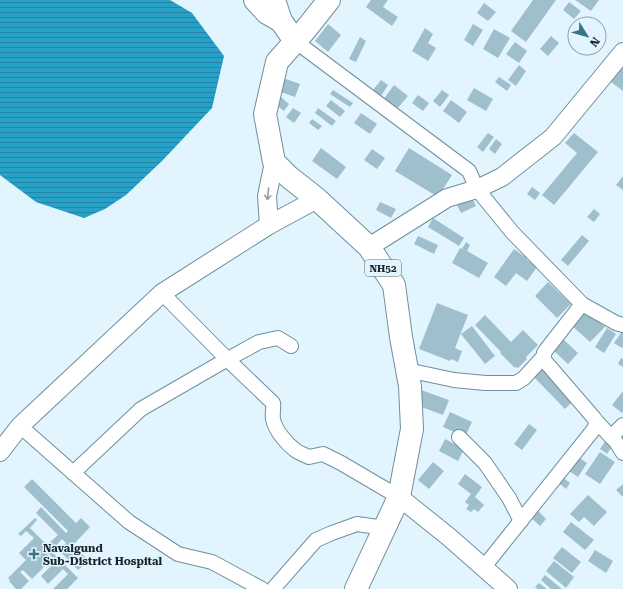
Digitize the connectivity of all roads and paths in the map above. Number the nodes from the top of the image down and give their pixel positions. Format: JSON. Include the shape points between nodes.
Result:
{"nodes":[{"id":1,"x":254,"y":0,"type":"edge"},
{"id":2,"x":273,"y":0,"type":"edge"},
{"id":3,"x":329,"y":0,"type":"edge"},
{"id":4,"x":281,"y":21,"type":"junction"},
{"id":5,"x":295,"y":41,"type":"junction"},
{"id":6,"x":623,"y":52,"type":"edge"},
{"id":7,"x":274,"y":162,"type":"junction"},
{"id":8,"x":477,"y":189,"type":"junction"},
{"id":9,"x":317,"y":199,"type":"junction"},
{"id":10,"x":269,"y":226,"type":"junction"},
{"id":11,"x":369,"y":247,"type":"junction"},
{"id":12,"x":162,"y":293,"type":"junction"},
{"id":13,"x":582,"y":304,"type":"junction"},
{"id":14,"x":623,"y":325,"type":"edge"},
{"id":15,"x":290,"y":346,"type":"dead end"},
{"id":16,"x":544,"y":356,"type":"junction"},
{"id":17,"x":227,"y":359,"type":"junction"},
{"id":18,"x":407,"y":370,"type":"junction"},
{"id":19,"x":597,"y":422,"type":"junction"},
{"id":20,"x":623,"y":425,"type":"edge"},
{"id":21,"x":20,"y":426,"type":"junction"},
{"id":22,"x":459,"y":437,"type":"dead end"},
{"id":23,"x":612,"y":437,"type":"junction"},
{"id":24,"x":0,"y":452,"type":"edge"},
{"id":25,"x":623,"y":453,"type":"edge"},
{"id":26,"x":73,"y":473,"type":"junction"},
{"id":27,"x":399,"y":496,"type":"junction"},
{"id":28,"x":521,"y":521,"type":"junction"},
{"id":29,"x":385,"y":528,"type":"junction"},
{"id":30,"x":484,"y":567,"type":"junction"},
{"id":31,"x":262,"y":589,"type":"edge"},
{"id":32,"x":273,"y":589,"type":"edge"},
{"id":33,"x":356,"y":589,"type":"edge"},
{"id":34,"x":508,"y":589,"type":"edge"}],
"edges":[{"from":1,"to":4,"type":"main road","via":[[267,13]]},
{"from":2,"to":4,"type":"main road"},
{"from":3,"to":5,"type":"main road"},
{"from":4,"to":5,"type":"main road"},
{"from":5,"to":7,"type":"main road","via":[[277,62],[265,114]]},
{"from":5,"to":8,"type":"street","via":[[469,171]]},
{"from":6,"to":8,"type":"street","via":[[553,137],[502,177]]},
{"from":7,"to":9,"type":"main road","number":"NH52","via":[[288,177]]},
{"from":7,"to":10,"type":"street","one_way":true,"via":[[267,196]]},
{"from":8,"to":11,"type":"street","via":[[447,198]]},
{"from":8,"to":13,"type":"street","via":[[512,232]]},
{"from":9,"to":10,"type":"street"},
{"from":9,"to":11,"type":"main road","number":"NH52"},
{"from":10,"to":12,"type":"street"},
{"from":11,"to":18,"type":"main road","number":"NH52","via":[[394,285]]},
{"from":12,"to":17,"type":"street"},
{"from":12,"to":21,"type":"street"},
{"from":13,"to":14,"type":"street"},
{"from":13,"to":16,"type":"street"},
{"from":15,"to":17,"type":"street","via":[[278,338],[259,342]]},
{"from":16,"to":18,"type":"street","via":[[516,383],[454,380]]},
{"from":16,"to":19,"type":"street","via":[[544,360]]},
{"from":17,"to":26,"type":"street","via":[[141,409]]},
{"from":17,"to":27,"type":"street","via":[[272,403],[275,428],[295,450],[309,457],[323,454]]},
{"from":18,"to":27,"type":"main road","number":"NH52","via":[[412,429]]},
{"from":19,"to":23,"type":"street"},
{"from":19,"to":28,"type":"street"},
{"from":20,"to":23,"type":"street"},
{"from":21,"to":24,"type":"street"},
{"from":21,"to":26,"type":"street"},
{"from":22,"to":28,"type":"street","via":[[485,463]]},
{"from":23,"to":25,"type":"street"},
{"from":26,"to":31,"type":"street","via":[[128,522],[178,554],[212,562]]},
{"from":27,"to":29,"type":"main road","number":"NH52"},
{"from":27,"to":30,"type":"street"},
{"from":28,"to":30,"type":"street"},
{"from":29,"to":32,"type":"street","via":[[357,524],[316,540]]},
{"from":29,"to":33,"type":"main road","number":"NH52"},
{"from":30,"to":34,"type":"street"}]}
